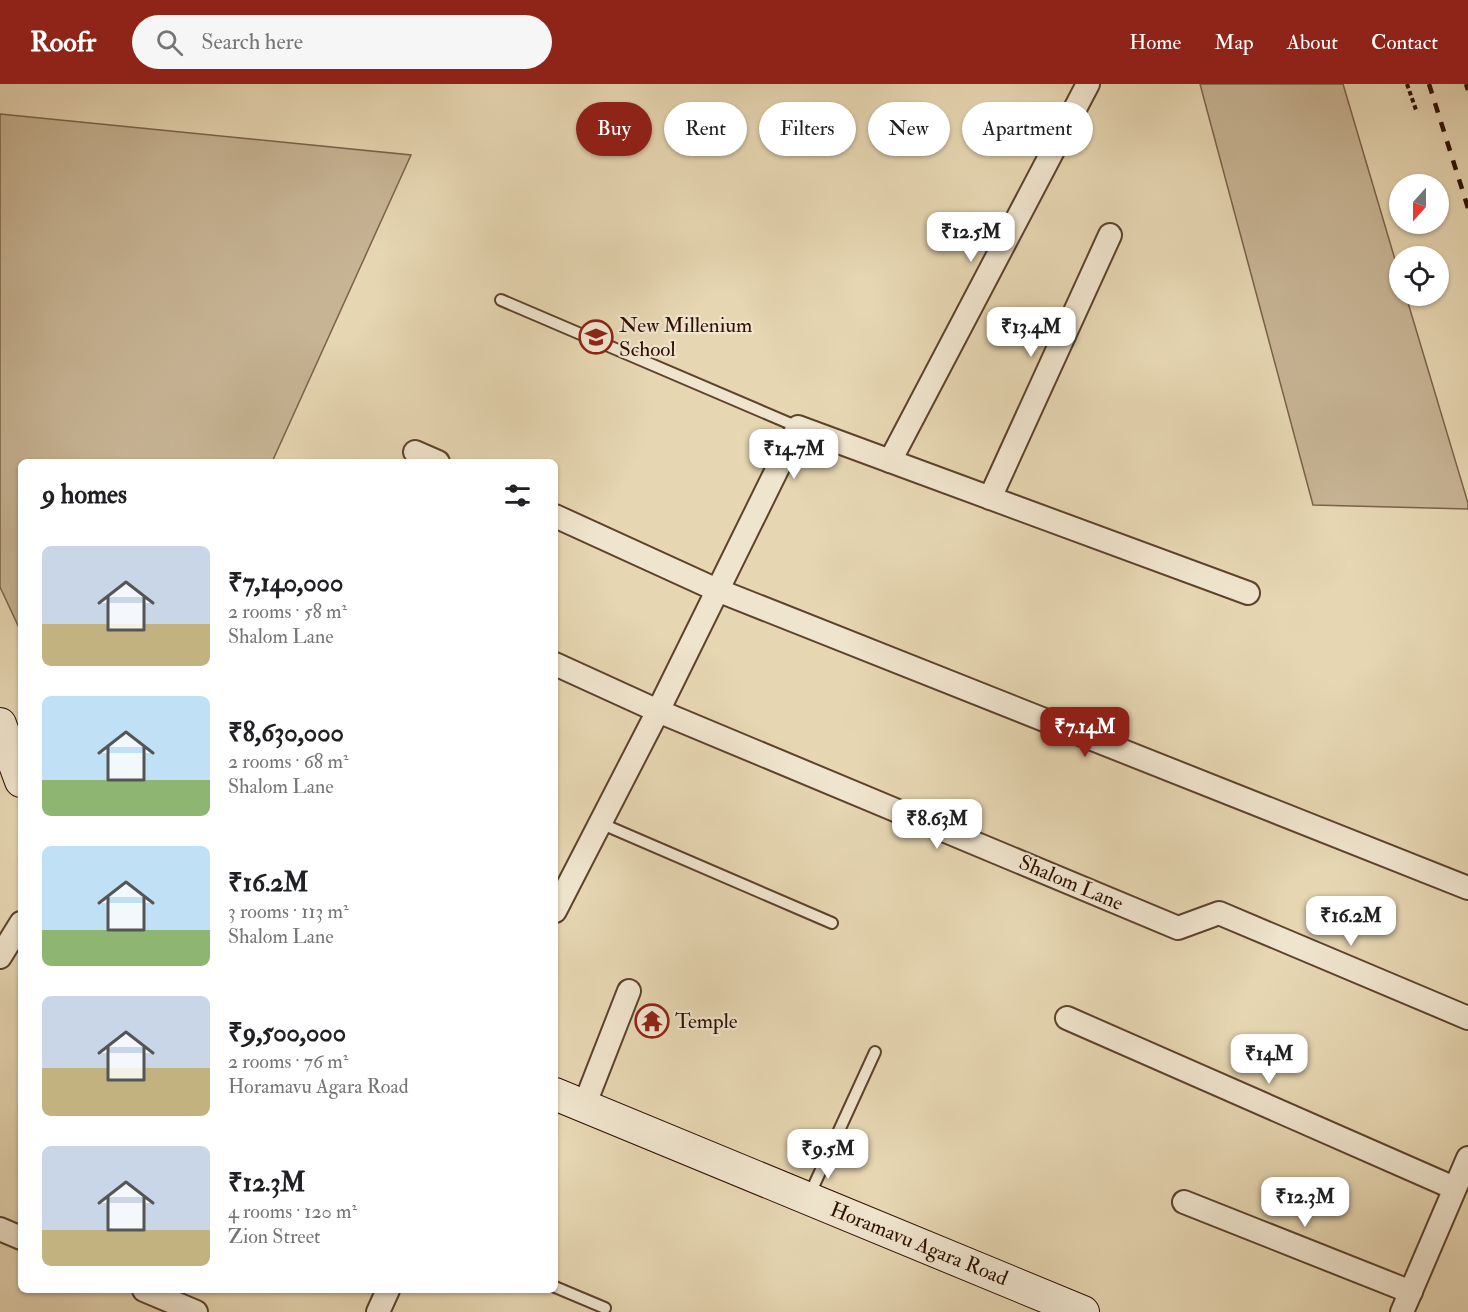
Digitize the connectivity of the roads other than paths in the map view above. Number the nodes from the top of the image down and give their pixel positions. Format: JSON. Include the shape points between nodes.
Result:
{"nodes":[{"id":1,"x":1088,"y":84,"type":"edge"},
{"id":2,"x":1110,"y":235,"type":"dead end"},
{"id":3,"x":501,"y":300,"type":"dead end"},
{"id":4,"x":798,"y":427,"type":"junction"},
{"id":5,"x":416,"y":452,"type":"dead end"},
{"id":6,"x":431,"y":459,"type":"edge"},
{"id":7,"x":890,"y":461,"type":"junction"},
{"id":8,"x":990,"y":498,"type":"junction"},
{"id":9,"x":558,"y":517,"type":"edge"},
{"id":10,"x":717,"y":590,"type":"junction"},
{"id":11,"x":1248,"y":593,"type":"dead end"},
{"id":12,"x":558,"y":665,"type":"edge"},
{"id":13,"x":658,"y":711,"type":"junction"},
{"id":14,"x":0,"y":724,"type":"edge"},
{"id":15,"x":18,"y":773,"type":"edge"},
{"id":16,"x":600,"y":823,"type":"junction"},
{"id":17,"x":1468,"y":888,"type":"edge"},
{"id":18,"x":558,"y":905,"type":"edge"},
{"id":19,"x":832,"y":923,"type":"dead end"},
{"id":20,"x":18,"y":927,"type":"edge"},
{"id":21,"x":2,"y":948,"type":"edge"},
{"id":22,"x":628,"y":991,"type":"dead end"},
{"id":23,"x":1066,"y":1018,"type":"dead end"},
{"id":24,"x":1468,"y":1018,"type":"edge"},
{"id":25,"x":875,"y":1052,"type":"dead end"},
{"id":26,"x":558,"y":1095,"type":"edge"},
{"id":27,"x":585,"y":1106,"type":"junction"},
{"id":28,"x":1463,"y":1174,"type":"edge"},
{"id":29,"x":808,"y":1198,"type":"junction"},
{"id":30,"x":1184,"y":1202,"type":"dead end"},
{"id":31,"x":0,"y":1229,"type":"edge"},
{"id":32,"x":18,"y":1237,"type":"edge"},
{"id":33,"x":558,"y":1288,"type":"edge"},
{"id":34,"x":151,"y":1293,"type":"edge"},
{"id":35,"x":387,"y":1293,"type":"edge"},
{"id":36,"x":1406,"y":1302,"type":"edge"},
{"id":37,"x":605,"y":1308,"type":"dead end"},
{"id":38,"x":196,"y":1312,"type":"edge"},
{"id":39,"x":378,"y":1312,"type":"edge"},
{"id":40,"x":1083,"y":1312,"type":"edge"}],
"edges":[{"from":1,"to":7,"type":"street"},
{"from":2,"to":8,"type":"street"},
{"from":3,"to":4,"type":"lane"},
{"from":4,"to":7,"type":"street"},
{"from":4,"to":10,"type":"street"},
{"from":5,"to":6,"type":"street"},
{"from":7,"to":8,"type":"street"},
{"from":8,"to":11,"type":"street"},
{"from":9,"to":10,"type":"street"},
{"from":10,"to":13,"type":"street"},
{"from":10,"to":17,"type":"street"},
{"from":12,"to":13,"type":"street","name":"Shalom Lane"},
{"from":13,"to":16,"type":"street"},
{"from":13,"to":24,"type":"street","name":"Shalom Lane","via":[[1178,928],[1219,914]]},
{"from":14,"to":15,"type":"street"},
{"from":16,"to":18,"type":"street"},
{"from":16,"to":19,"type":"lane"},
{"from":20,"to":21,"type":"street"},
{"from":22,"to":27,"type":"street"},
{"from":23,"to":28,"type":"street"},
{"from":25,"to":29,"type":"lane"},
{"from":26,"to":27,"type":"street","name":"Horamavu Agara Road"},
{"from":27,"to":29,"type":"street","name":"Horamavu Agara Road"},
{"from":28,"to":36,"type":"street"},
{"from":29,"to":40,"type":"street","name":"Horamavu Agara Road"},
{"from":30,"to":36,"type":"street"},
{"from":31,"to":32,"type":"street"},
{"from":33,"to":37,"type":"lane"},
{"from":34,"to":38,"type":"street"},
{"from":35,"to":39,"type":"street"}]}
